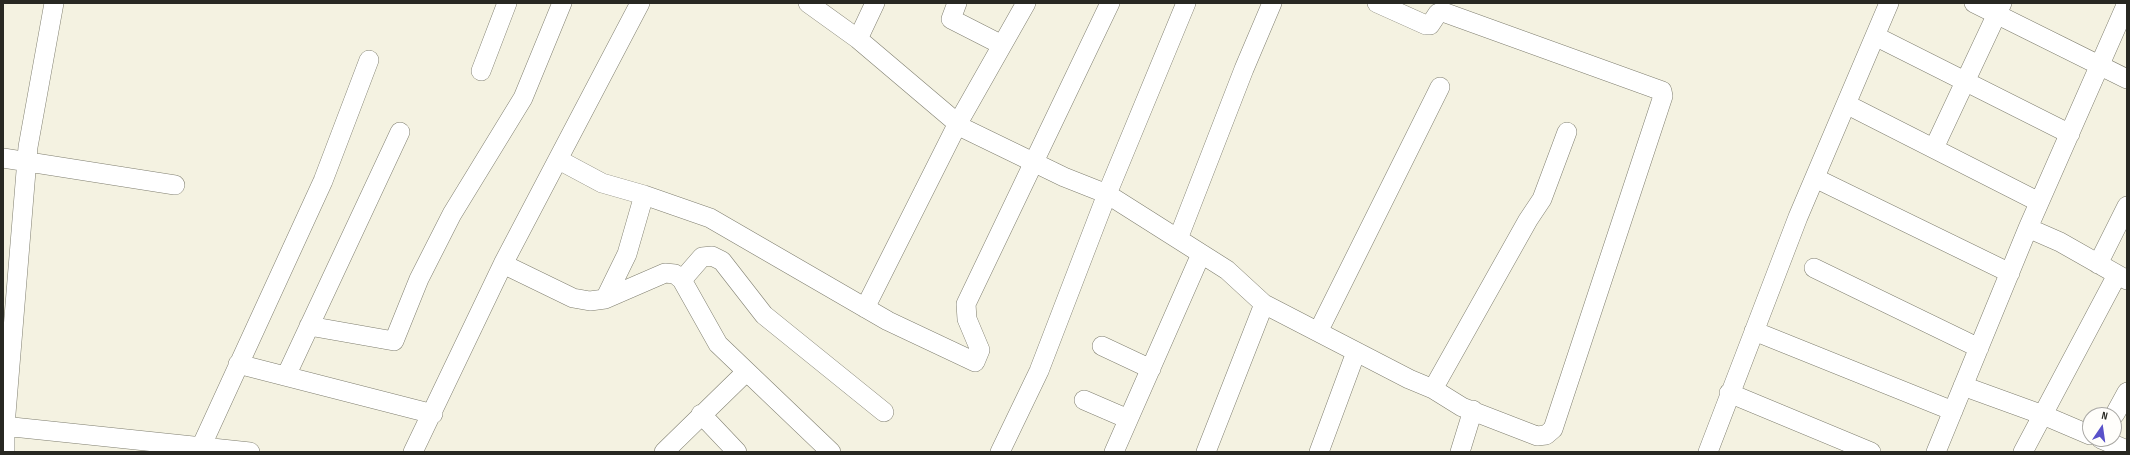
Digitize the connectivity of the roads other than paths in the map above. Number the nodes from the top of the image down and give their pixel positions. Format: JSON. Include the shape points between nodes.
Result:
{"nodes":[{"id":1,"x":54,"y":3,"type":"edge"},
{"id":2,"x":506,"y":3,"type":"edge"},
{"id":3,"x":562,"y":3,"type":"edge"},
{"id":4,"x":640,"y":3,"type":"edge"},
{"id":5,"x":808,"y":3,"type":"edge"},
{"id":6,"x":875,"y":3,"type":"edge"},
{"id":7,"x":957,"y":3,"type":"edge"},
{"id":8,"x":1026,"y":3,"type":"edge"},
{"id":9,"x":1110,"y":3,"type":"edge"},
{"id":10,"x":1186,"y":3,"type":"edge"},
{"id":11,"x":1272,"y":3,"type":"edge"},
{"id":12,"x":1377,"y":3,"type":"edge"},
{"id":13,"x":1889,"y":3,"type":"edge"},
{"id":14,"x":1974,"y":3,"type":"edge"},
{"id":15,"x":2127,"y":3,"type":"edge"},
{"id":16,"x":1999,"y":8,"type":"edge"},
{"id":17,"x":1875,"y":36,"type":"junction"},
{"id":18,"x":858,"y":39,"type":"junction"},
{"id":19,"x":1002,"y":45,"type":"junction"},
{"id":20,"x":368,"y":60,"type":"dead end"},
{"id":21,"x":2100,"y":65,"type":"junction"},
{"id":22,"x":481,"y":71,"type":"dead end"},
{"id":23,"x":2127,"y":79,"type":"edge"},
{"id":24,"x":1965,"y":82,"type":"junction"},
{"id":25,"x":1440,"y":87,"type":"dead end"},
{"id":26,"x":1846,"y":104,"type":"junction"},
{"id":27,"x":958,"y":123,"type":"junction"},
{"id":28,"x":400,"y":132,"type":"dead end"},
{"id":29,"x":1567,"y":132,"type":"dead end"},
{"id":30,"x":2070,"y":134,"type":"junction"},
{"id":31,"x":1934,"y":148,"type":"junction"},
{"id":32,"x":3,"y":158,"type":"edge"},
{"id":33,"x":559,"y":160,"type":"junction"},
{"id":34,"x":27,"y":162,"type":"junction"},
{"id":35,"x":1034,"y":162,"type":"junction"},
{"id":36,"x":1815,"y":178,"type":"junction"},
{"id":37,"x":175,"y":185,"type":"dead end"},
{"id":38,"x":1107,"y":194,"type":"junction"},
{"id":39,"x":644,"y":195,"type":"junction"},
{"id":40,"x":2039,"y":202,"type":"junction"},
{"id":41,"x":2127,"y":206,"type":"edge"},
{"id":42,"x":2028,"y":228,"type":"junction"},
{"id":43,"x":1178,"y":239,"type":"junction"},
{"id":44,"x":1201,"y":254,"type":"junction"},
{"id":45,"x":503,"y":264,"type":"junction"},
{"id":46,"x":2098,"y":264,"type":"junction"},
{"id":47,"x":1814,"y":268,"type":"dead end"},
{"id":48,"x":2010,"y":273,"type":"junction"},
{"id":49,"x":2122,"y":278,"type":"edge"},
{"id":50,"x":682,"y":280,"type":"junction"},
{"id":51,"x":605,"y":299,"type":"junction"},
{"id":52,"x":1264,"y":304,"type":"junction"},
{"id":53,"x":865,"y":308,"type":"junction"},
{"id":54,"x":309,"y":326,"type":"junction"},
{"id":55,"x":1754,"y":331,"type":"junction"},
{"id":56,"x":1318,"y":332,"type":"junction"},
{"id":57,"x":1102,"y":346,"type":"dead end"},
{"id":58,"x":1979,"y":348,"type":"junction"},
{"id":59,"x":1356,"y":352,"type":"junction"},
{"id":60,"x":238,"y":364,"type":"junction"},
{"id":61,"x":1151,"y":369,"type":"junction"},
{"id":62,"x":746,"y":372,"type":"junction"},
{"id":63,"x":286,"y":376,"type":"junction"},
{"id":64,"x":1963,"y":386,"type":"junction"},
{"id":65,"x":1433,"y":389,"type":"junction"},
{"id":66,"x":2127,"y":392,"type":"edge"},
{"id":67,"x":1730,"y":393,"type":"junction"},
{"id":68,"x":1084,"y":400,"type":"dead end"},
{"id":69,"x":2118,"y":407,"type":"edge"},
{"id":70,"x":1473,"y":410,"type":"junction"},
{"id":71,"x":1953,"y":411,"type":"junction"},
{"id":72,"x":884,"y":412,"type":"dead end"},
{"id":73,"x":433,"y":414,"type":"junction"},
{"id":74,"x":701,"y":414,"type":"junction"},
{"id":75,"x":2043,"y":415,"type":"junction"},
{"id":76,"x":1128,"y":419,"type":"junction"},
{"id":77,"x":4,"y":426,"type":"edge"},
{"id":78,"x":2082,"y":431,"type":"edge"},
{"id":79,"x":201,"y":447,"type":"junction"},
{"id":80,"x":1940,"y":451,"type":"edge"},
{"id":81,"x":5,"y":452,"type":"edge"},
{"id":82,"x":250,"y":452,"type":"edge"},
{"id":83,"x":413,"y":452,"type":"edge"},
{"id":84,"x":664,"y":452,"type":"edge"},
{"id":85,"x":736,"y":452,"type":"edge"},
{"id":86,"x":831,"y":452,"type":"edge"},
{"id":87,"x":1000,"y":452,"type":"edge"},
{"id":88,"x":1114,"y":452,"type":"edge"},
{"id":89,"x":1206,"y":452,"type":"edge"},
{"id":90,"x":1319,"y":452,"type":"edge"},
{"id":91,"x":1460,"y":452,"type":"edge"},
{"id":92,"x":1708,"y":452,"type":"edge"},
{"id":93,"x":1871,"y":452,"type":"edge"},
{"id":94,"x":2023,"y":452,"type":"edge"}],
"edges":[{"from":1,"to":34,"type":"street"},
{"from":2,"to":22,"type":"street"},
{"from":3,"to":54,"type":"street","via":[[523,98],[452,214],[419,279],[394,341]]},
{"from":4,"to":33,"type":"street"},
{"from":5,"to":18,"type":"street"},
{"from":6,"to":18,"type":"street"},
{"from":7,"to":19,"type":"street","via":[[950,19]]},
{"from":8,"to":19,"type":"street"},
{"from":9,"to":35,"type":"street"},
{"from":10,"to":38,"type":"street"},
{"from":11,"to":43,"type":"street"},
{"from":12,"to":70,"type":"street","via":[[1426,25],[1430,25],[1438,13],[1443,12],[1662,91],[1663,96],[1553,429],[1546,436],[1537,436]]},
{"from":13,"to":17,"type":"street"},
{"from":14,"to":16,"type":"street"},
{"from":15,"to":21,"type":"street"},
{"from":16,"to":21,"type":"street"},
{"from":16,"to":24,"type":"street"},
{"from":17,"to":24,"type":"street"},
{"from":17,"to":26,"type":"street"},
{"from":18,"to":27,"type":"street"},
{"from":19,"to":27,"type":"street"},
{"from":20,"to":60,"type":"street","via":[[323,181]]},
{"from":21,"to":23,"type":"street"},
{"from":21,"to":30,"type":"street"},
{"from":24,"to":30,"type":"street"},
{"from":24,"to":31,"type":"street"},
{"from":25,"to":56,"type":"street"},
{"from":26,"to":31,"type":"street"},
{"from":26,"to":36,"type":"street"},
{"from":27,"to":35,"type":"street","via":[[963,128]]},
{"from":27,"to":53,"type":"street"},
{"from":28,"to":54,"type":"street"},
{"from":29,"to":65,"type":"street","via":[[1542,199]]},
{"from":30,"to":40,"type":"street"},
{"from":31,"to":40,"type":"street"},
{"from":32,"to":34,"type":"street"},
{"from":33,"to":39,"type":"street","via":[[602,183]]},
{"from":33,"to":45,"type":"street"},
{"from":34,"to":37,"type":"street"},
{"from":34,"to":77,"type":"street"},
{"from":35,"to":38,"type":"street"},
{"from":35,"to":53,"type":"street","via":[[966,304],[967,319],[980,350],[975,362]]},
{"from":36,"to":48,"type":"street"},
{"from":36,"to":55,"type":"street"},
{"from":38,"to":43,"type":"street"},
{"from":38,"to":87,"type":"street","via":[[1039,371]]},
{"from":39,"to":51,"type":"street","via":[[627,254]]},
{"from":39,"to":53,"type":"street","via":[[710,218]]},
{"from":40,"to":42,"type":"street"},
{"from":41,"to":46,"type":"street"},
{"from":42,"to":46,"type":"street","via":[[2060,242]]},
{"from":42,"to":48,"type":"street"},
{"from":43,"to":44,"type":"street"},
{"from":44,"to":52,"type":"street","via":[[1227,270]]},
{"from":44,"to":61,"type":"street"},
{"from":45,"to":51,"type":"street","via":[[572,298],[590,301]]},
{"from":45,"to":73,"type":"street"},
{"from":46,"to":49,"type":"street"},
{"from":47,"to":58,"type":"street"},
{"from":48,"to":58,"type":"street"},
{"from":49,"to":75,"type":"street"},
{"from":50,"to":51,"type":"street","via":[[675,274],[665,273]]},
{"from":50,"to":62,"type":"street","via":[[718,344]]},
{"from":50,"to":72,"type":"street","via":[[702,257],[712,256],[722,261],[764,315]]},
{"from":52,"to":56,"type":"street"},
{"from":52,"to":89,"type":"street"},
{"from":54,"to":63,"type":"street"},
{"from":55,"to":67,"type":"street"},
{"from":55,"to":71,"type":"street"},
{"from":56,"to":59,"type":"street"},
{"from":57,"to":61,"type":"street"},
{"from":58,"to":64,"type":"street"},
{"from":59,"to":65,"type":"street"},
{"from":59,"to":90,"type":"street"},
{"from":60,"to":63,"type":"street"},
{"from":60,"to":79,"type":"street"},
{"from":61,"to":76,"type":"street"},
{"from":62,"to":74,"type":"street"},
{"from":62,"to":86,"type":"street"},
{"from":63,"to":73,"type":"street"},
{"from":64,"to":71,"type":"street"},
{"from":64,"to":75,"type":"street"},
{"from":65,"to":70,"type":"street","via":[[1462,407]]},
{"from":66,"to":69,"type":"street"},
{"from":67,"to":92,"type":"street"},
{"from":67,"to":93,"type":"street"},
{"from":68,"to":76,"type":"street"},
{"from":70,"to":91,"type":"street"},
{"from":71,"to":80,"type":"street"},
{"from":73,"to":83,"type":"street"},
{"from":74,"to":84,"type":"street"},
{"from":74,"to":85,"type":"street"},
{"from":75,"to":78,"type":"street"},
{"from":75,"to":94,"type":"street"},
{"from":76,"to":88,"type":"street"},
{"from":77,"to":79,"type":"street"},
{"from":77,"to":81,"type":"street"},
{"from":79,"to":82,"type":"street"}]}
